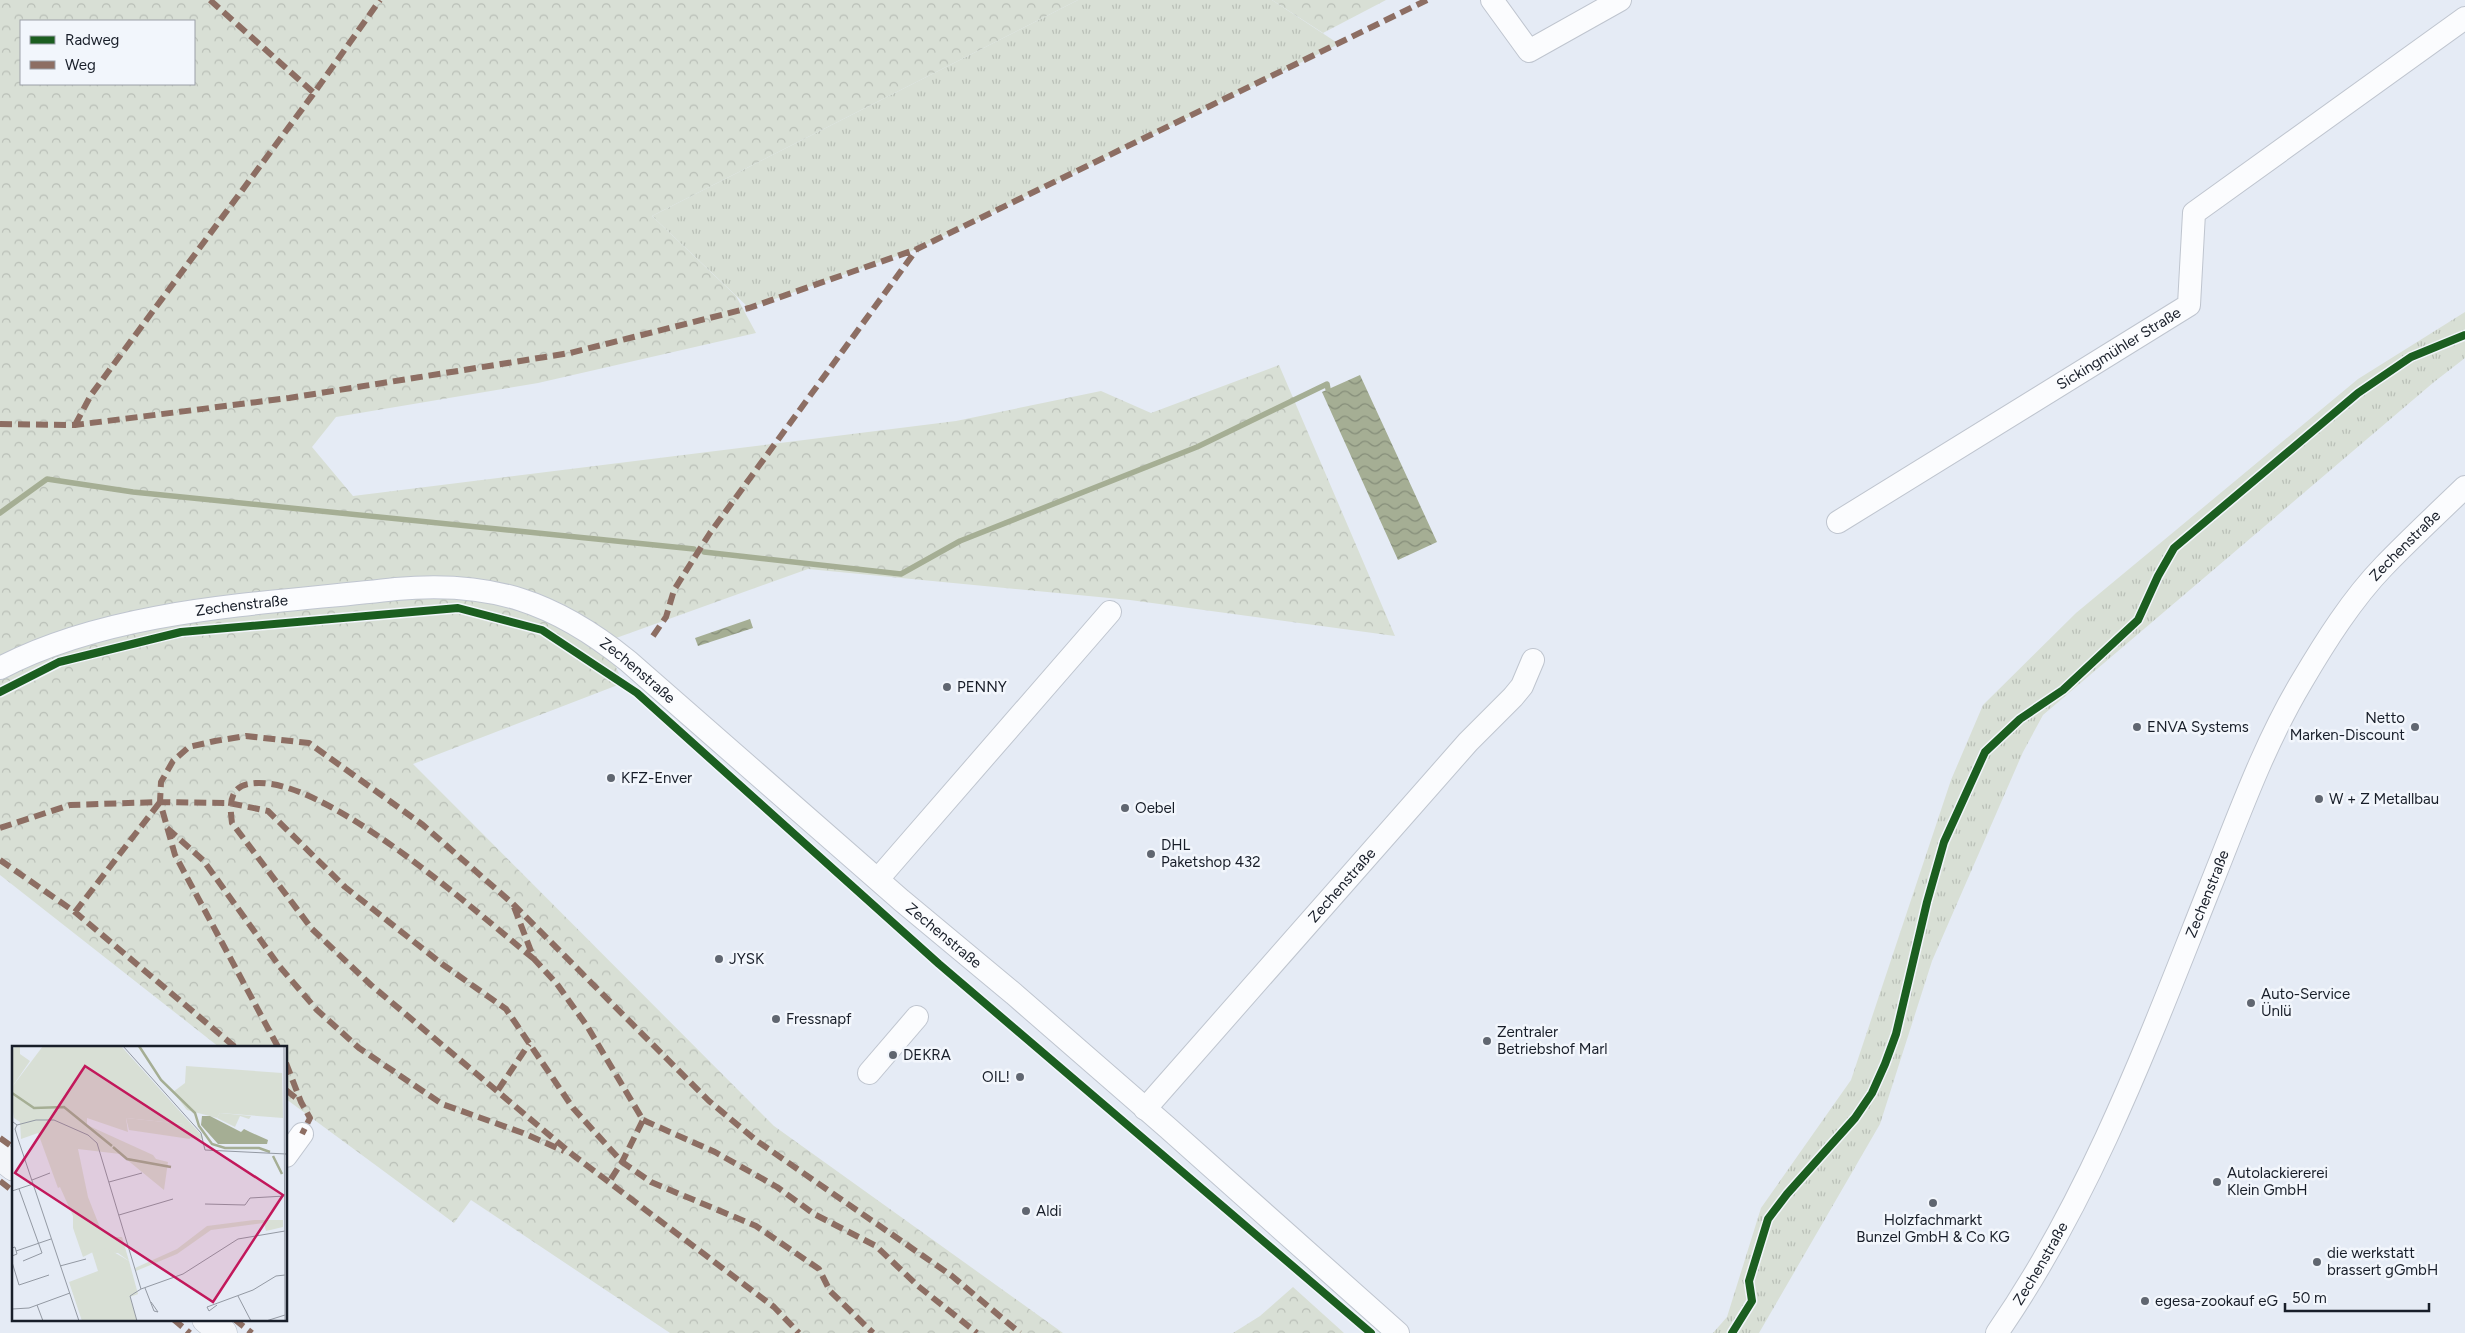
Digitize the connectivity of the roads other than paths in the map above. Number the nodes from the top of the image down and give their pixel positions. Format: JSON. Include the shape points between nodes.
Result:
{"nodes":[{"id":1,"x":1492,"y":0,"type":"edge"},
{"id":2,"x":1620,"y":0,"type":"edge"},
{"id":3,"x":2465,"y":18,"type":"edge"},
{"id":4,"x":2465,"y":487,"type":"edge"},
{"id":5,"x":1838,"y":522,"type":"dead end"},
{"id":6,"x":1110,"y":612,"type":"dead end"},
{"id":7,"x":1533,"y":660,"type":"dead end"},
{"id":8,"x":0,"y":668,"type":"edge"},
{"id":9,"x":878,"y":879,"type":"junction"},
{"id":10,"x":917,"y":1017,"type":"dead end"},
{"id":11,"x":869,"y":1073,"type":"dead end"},
{"id":12,"x":1146,"y":1109,"type":"junction"},
{"id":13,"x":302,"y":1134,"type":"dead end"},
{"id":14,"x":288,"y":1153,"type":"edge"},
{"id":15,"x":0,"y":1156,"type":"edge"},
{"id":16,"x":12,"y":1165,"type":"edge"},
{"id":17,"x":1398,"y":1333,"type":"edge"},
{"id":18,"x":1997,"y":1333,"type":"edge"}],
"edges":[{"from":1,"to":2,"type":"street","via":[[1529,51]]},
{"from":3,"to":5,"type":"street","name":"Sickingmühler Straße","via":[[2194,213],[2189,304]]},
{"from":4,"to":18,"type":"street","name":"Zechenstraße","via":[[2383,567],[2301,682],[2277,726],[2238,815],[2104,1144],[2044,1260]]},
{"from":6,"to":9,"type":"street"},
{"from":7,"to":12,"type":"street","name":"Zechenstraße","via":[[1522,686],[1513,697],[1468,742]]},
{"from":8,"to":9,"type":"street","name":"Zechenstraße","via":[[94,632],[188,613],[422,587],[464,588],[508,595],[565,617],[604,642]]},
{"from":9,"to":12,"type":"street","name":"Zechenstraße"},
{"from":10,"to":11,"type":"street"},
{"from":12,"to":17,"type":"street","name":"Zechenstraße"},
{"from":13,"to":14,"type":"street"},
{"from":15,"to":16,"type":"main road"}]}
